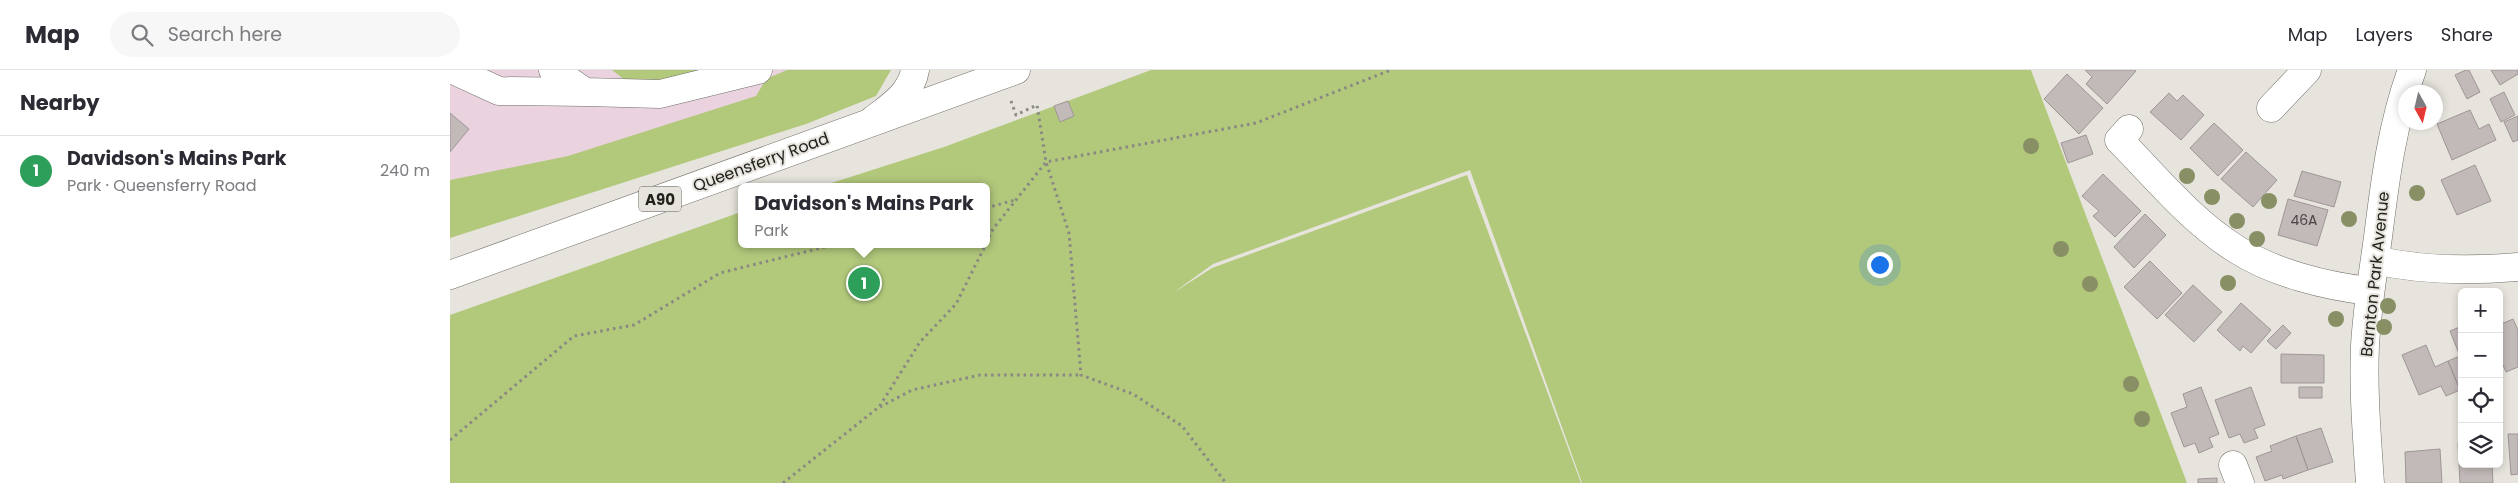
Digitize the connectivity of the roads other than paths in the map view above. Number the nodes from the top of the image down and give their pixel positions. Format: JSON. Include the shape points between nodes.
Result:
{"nodes":[{"id":1,"x":454,"y":70,"type":"edge"},
{"id":2,"x":553,"y":70,"type":"edge"},
{"id":3,"x":758,"y":70,"type":"edge"},
{"id":4,"x":916,"y":70,"type":"edge"},
{"id":5,"x":2308,"y":70,"type":"edge"},
{"id":6,"x":2412,"y":70,"type":"edge"},
{"id":7,"x":1008,"y":73,"type":"edge"},
{"id":8,"x":971,"y":78,"type":"edge"},
{"id":9,"x":585,"y":92,"type":"junction"},
{"id":10,"x":2271,"y":108,"type":"dead end"},
{"id":11,"x":870,"y":123,"type":"junction"},
{"id":12,"x":2129,"y":128,"type":"dead end"},
{"id":13,"x":2375,"y":260,"type":"junction"},
{"id":14,"x":2518,"y":267,"type":"edge"},
{"id":15,"x":450,"y":275,"type":"edge"},
{"id":16,"x":2370,"y":291,"type":"junction"},
{"id":17,"x":2369,"y":483,"type":"edge"}],
"edges":[{"from":1,"to":9,"type":"street","via":[[499,91]]},
{"from":2,"to":9,"type":"street"},
{"from":3,"to":9,"type":"street","via":[[660,94]]},
{"from":4,"to":11,"type":"street","via":[[906,93]]},
{"from":5,"to":10,"type":"street"},
{"from":6,"to":13,"type":"street","name":"Barnton Park Avenue","via":[[2396,125]]},
{"from":7,"to":8,"type":"street","name":"Queensferry Road","number":"A90"},
{"from":8,"to":11,"type":"street","name":"Queensferry Road","number":"A90"},
{"from":11,"to":15,"type":"street","name":"Queensferry Road","number":"A90"},
{"from":12,"to":16,"type":"street","via":[[2119,140],[2202,224],[2235,249],[2267,265],[2339,287]]},
{"from":13,"to":14,"type":"street","via":[[2448,270]]},
{"from":13,"to":16,"type":"street","name":"Barnton Park Avenue"},
{"from":16,"to":17,"type":"street","name":"Barnton Park Avenue","via":[[2365,346]]}]}
